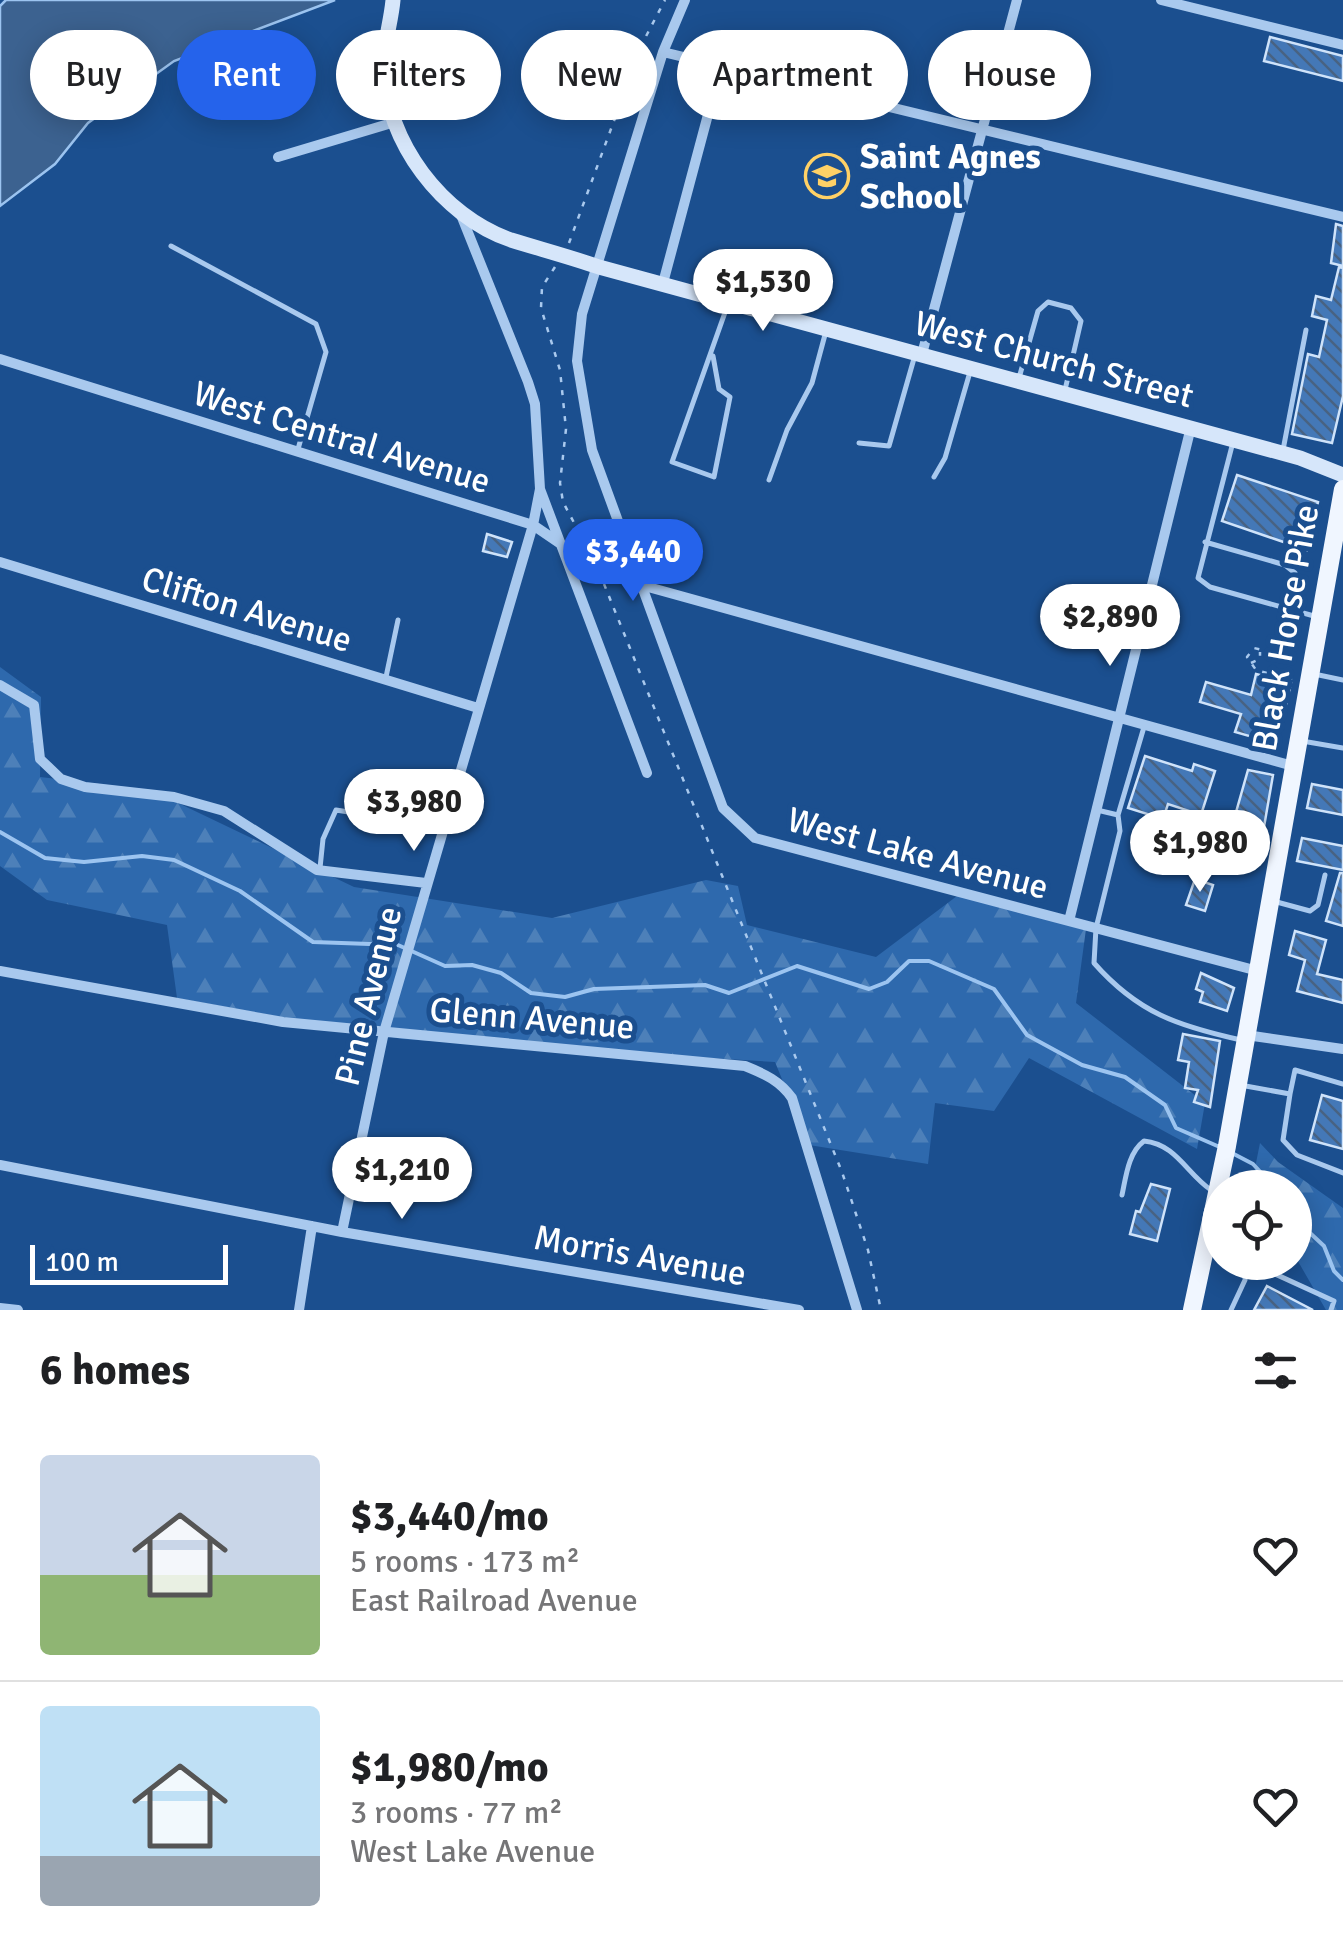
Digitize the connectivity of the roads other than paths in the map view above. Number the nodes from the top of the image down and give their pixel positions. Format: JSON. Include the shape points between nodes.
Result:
{"nodes":[{"id":1,"x":394,"y":0,"type":"edge"},
{"id":2,"x":686,"y":0,"type":"edge"},
{"id":3,"x":1016,"y":0,"type":"edge"},
{"id":4,"x":1162,"y":0,"type":"edge"},
{"id":5,"x":1343,"y":45,"type":"edge"},
{"id":6,"x":662,"y":52,"type":"junction"},
{"id":7,"x":677,"y":56,"type":"edge"},
{"id":8,"x":908,"y":112,"type":"edge"},
{"id":9,"x":706,"y":120,"type":"edge"},
{"id":10,"x":395,"y":122,"type":"junction"},
{"id":11,"x":982,"y":130,"type":"junction"},
{"id":12,"x":278,"y":157,"type":"dead end"},
{"id":13,"x":459,"y":209,"type":"junction"},
{"id":14,"x":1343,"y":218,"type":"edge"},
{"id":15,"x":171,"y":246,"type":"dead end"},
{"id":16,"x":599,"y":267,"type":"junction"},
{"id":17,"x":662,"y":283,"type":"junction"},
{"id":18,"x":729,"y":301,"type":"junction"},
{"id":19,"x":827,"y":328,"type":"junction"},
{"id":20,"x":1306,"y":330,"type":"dead end"},
{"id":21,"x":919,"y":353,"type":"junction"},
{"id":22,"x":713,"y":356,"type":"junction"},
{"id":23,"x":0,"y":360,"type":"edge"},
{"id":24,"x":972,"y":367,"type":"junction"},
{"id":25,"x":1018,"y":380,"type":"junction"},
{"id":26,"x":1064,"y":392,"type":"junction"},
{"id":27,"x":1191,"y":427,"type":"junction"},
{"id":28,"x":1234,"y":439,"type":"junction"},
{"id":29,"x":859,"y":442,"type":"dead end"},
{"id":30,"x":297,"y":452,"type":"junction"},
{"id":31,"x":1282,"y":453,"type":"junction"},
{"id":32,"x":1343,"y":475,"type":"edge"},
{"id":33,"x":934,"y":477,"type":"dead end"},
{"id":34,"x":768,"y":480,"type":"dead end"},
{"id":35,"x":540,"y":489,"type":"junction"},
{"id":36,"x":1343,"y":489,"type":"edge"},
{"id":37,"x":533,"y":526,"type":"junction"},
{"id":38,"x":1205,"y":542,"type":"junction"},
{"id":39,"x":561,"y":546,"type":"junction"},
{"id":40,"x":0,"y":562,"type":"edge"},
{"id":41,"x":641,"y":585,"type":"junction"},
{"id":42,"x":1284,"y":608,"type":"junction"},
{"id":43,"x":1321,"y":618,"type":"junction"},
{"id":44,"x":398,"y":620,"type":"dead end"},
{"id":45,"x":1311,"y":674,"type":"junction"},
{"id":46,"x":385,"y":680,"type":"junction"},
{"id":47,"x":1343,"y":680,"type":"edge"},
{"id":48,"x":0,"y":685,"type":"edge"},
{"id":49,"x":478,"y":708,"type":"junction"},
{"id":50,"x":1118,"y":720,"type":"junction"},
{"id":51,"x":1144,"y":726,"type":"junction"},
{"id":52,"x":1298,"y":741,"type":"junction"},
{"id":53,"x":1343,"y":748,"type":"edge"},
{"id":54,"x":1294,"y":766,"type":"junction"},
{"id":55,"x":647,"y":774,"type":"dead end"},
{"id":56,"x":1096,"y":810,"type":"junction"},
{"id":57,"x":1118,"y":816,"type":"junction"},
{"id":58,"x":443,"y":827,"type":"junction"},
{"id":59,"x":320,"y":870,"type":"junction"},
{"id":60,"x":1325,"y":875,"type":"dead end"},
{"id":61,"x":426,"y":883,"type":"junction"},
{"id":62,"x":1270,"y":900,"type":"junction"},
{"id":63,"x":1068,"y":921,"type":"junction"},
{"id":64,"x":1096,"y":928,"type":"junction"},
{"id":65,"x":0,"y":971,"type":"edge"},
{"id":66,"x":1258,"y":971,"type":"junction"},
{"id":67,"x":384,"y":1032,"type":"junction"},
{"id":68,"x":1244,"y":1038,"type":"junction"},
{"id":69,"x":1343,"y":1049,"type":"edge"},
{"id":70,"x":1237,"y":1084,"type":"junction"},
{"id":71,"x":1343,"y":1084,"type":"edge"},
{"id":72,"x":1290,"y":1094,"type":"junction"},
{"id":73,"x":0,"y":1165,"type":"edge"},
{"id":74,"x":1223,"y":1170,"type":"edge"},
{"id":75,"x":1343,"y":1173,"type":"edge"},
{"id":76,"x":1202,"y":1181,"type":"edge"},
{"id":77,"x":1122,"y":1195,"type":"dead end"},
{"id":78,"x":312,"y":1226,"type":"junction"},
{"id":79,"x":342,"y":1232,"type":"junction"},
{"id":80,"x":1203,"y":1280,"type":"edge"},
{"id":81,"x":1245,"y":1280,"type":"edge"},
{"id":82,"x":1288,"y":1280,"type":"edge"},
{"id":83,"x":0,"y":1308,"type":"edge"},
{"id":84,"x":18,"y":1310,"type":"edge"},
{"id":85,"x":299,"y":1310,"type":"edge"},
{"id":86,"x":799,"y":1310,"type":"edge"},
{"id":87,"x":857,"y":1310,"type":"edge"},
{"id":88,"x":1192,"y":1310,"type":"edge"},
{"id":89,"x":1230,"y":1310,"type":"edge"},
{"id":90,"x":1331,"y":1310,"type":"edge"}],
"edges":[{"from":1,"to":10,"type":"main road","name":"West Church Street","via":[[384,75]]},
{"from":2,"to":6,"type":"street"},
{"from":3,"to":11,"type":"street"},
{"from":4,"to":5,"type":"street"},
{"from":6,"to":7,"type":"street"},
{"from":6,"to":16,"type":"street"},
{"from":8,"to":11,"type":"street"},
{"from":9,"to":17,"type":"street"},
{"from":10,"to":12,"type":"street"},
{"from":10,"to":13,"type":"main road","name":"West Church Street","via":[[424,175]]},
{"from":11,"to":14,"type":"street"},
{"from":11,"to":21,"type":"street"},
{"from":13,"to":16,"type":"main road","name":"West Church Street","via":[[510,240]]},
{"from":13,"to":35,"type":"street","via":[[532,393]]},
{"from":15,"to":30,"type":"lane","via":[[316,324],[326,352]]},
{"from":16,"to":17,"type":"main road","name":"West Church Street"},
{"from":16,"to":41,"type":"street","via":[[582,314],[582,401],[592,450]]},
{"from":17,"to":18,"type":"main road","name":"West Church Street"},
{"from":18,"to":19,"type":"main road","name":"West Church Street"},
{"from":18,"to":22,"type":"lane"},
{"from":19,"to":21,"type":"main road","name":"West Church Street"},
{"from":19,"to":34,"type":"lane","via":[[812,383]]},
{"from":20,"to":31,"type":"lane"},
{"from":21,"to":24,"type":"main road","name":"West Church Street"},
{"from":21,"to":29,"type":"lane","via":[[892,442],[885,448]]},
{"from":22,"to":22,"type":"lane","via":[[672,462],[714,477],[730,398],[719,390]]},
{"from":23,"to":30,"type":"street","name":"West Central Avenue"},
{"from":24,"to":25,"type":"main road","name":"West Church Street"},
{"from":24,"to":33,"type":"lane"},
{"from":25,"to":26,"type":"main road","name":"West Church Street"},
{"from":25,"to":26,"type":"lane","via":[[1038,311],[1048,302],[1071,308],[1081,321]]},
{"from":26,"to":27,"type":"main road","name":"West Church Street"},
{"from":27,"to":28,"type":"main road","name":"West Church Street"},
{"from":27,"to":50,"type":"street"},
{"from":28,"to":31,"type":"main road","name":"West Church Street"},
{"from":28,"to":38,"type":"lane"},
{"from":30,"to":37,"type":"street","name":"West Central Avenue"},
{"from":31,"to":32,"type":"main road","name":"West Church Street"},
{"from":35,"to":37,"type":"street","name":"Pine Avenue"},
{"from":35,"to":39,"type":"street"},
{"from":36,"to":43,"type":"main road","name":"Black Horse Pike"},
{"from":37,"to":39,"type":"street","name":"West Central Avenue"},
{"from":37,"to":49,"type":"street","name":"Pine Avenue"},
{"from":38,"to":42,"type":"lane","via":[[1202,584]]},
{"from":38,"to":42,"type":"lane","via":[[1285,564],[1295,573]]},
{"from":39,"to":41,"type":"street","name":"West Central Avenue"},
{"from":39,"to":55,"type":"street"},
{"from":40,"to":46,"type":"street","name":"Clifton Avenue"},
{"from":41,"to":50,"type":"street","name":"West Central Avenue"},
{"from":41,"to":63,"type":"street","name":"West Lake Avenue","via":[[712,782],[741,828],[755,838]]},
{"from":42,"to":43,"type":"lane"},
{"from":43,"to":45,"type":"main road","name":"Black Horse Pike"},
{"from":44,"to":46,"type":"lane"},
{"from":45,"to":47,"type":"lane"},
{"from":45,"to":52,"type":"main road","name":"Black Horse Pike"},
{"from":46,"to":49,"type":"street","name":"Clifton Avenue"},
{"from":48,"to":59,"type":"street","via":[[34,705],[40,759],[61,779],[224,812]]},
{"from":49,"to":58,"type":"street","name":"Pine Avenue"},
{"from":50,"to":51,"type":"street","name":"West Central Avenue"},
{"from":50,"to":56,"type":"street"},
{"from":51,"to":54,"type":"street","name":"West Central Avenue"},
{"from":51,"to":57,"type":"lane"},
{"from":52,"to":53,"type":"lane"},
{"from":52,"to":54,"type":"main road","name":"Black Horse Pike"},
{"from":54,"to":62,"type":"main road","name":"Black Horse Pike"},
{"from":56,"to":57,"type":"lane"},
{"from":56,"to":63,"type":"street"},
{"from":57,"to":64,"type":"lane"},
{"from":58,"to":59,"type":"lane","via":[[336,810],[323,839]]},
{"from":58,"to":61,"type":"street","name":"Pine Avenue"},
{"from":59,"to":61,"type":"street"},
{"from":60,"to":62,"type":"lane","via":[[1318,905],[1310,910]]},
{"from":61,"to":67,"type":"street","name":"Pine Avenue"},
{"from":62,"to":66,"type":"main road","name":"Black Horse Pike"},
{"from":63,"to":64,"type":"street","name":"West Lake Avenue"},
{"from":64,"to":66,"type":"street","name":"West Lake Avenue"},
{"from":64,"to":68,"type":"lane","via":[[1094,963],[1109,980],[1168,1023]]},
{"from":65,"to":67,"type":"street","name":"Glenn Avenue","via":[[283,1022]]},
{"from":66,"to":68,"type":"main road","name":"Black Horse Pike"},
{"from":67,"to":79,"type":"street","name":"Pine Avenue"},
{"from":67,"to":87,"type":"street","name":"Glenn Avenue","via":[[762,1072],[792,1098]]},
{"from":68,"to":69,"type":"street"},
{"from":68,"to":70,"type":"main road","name":"Black Horse Pike"},
{"from":70,"to":72,"type":"lane"},
{"from":70,"to":74,"type":"main road","name":"Black Horse Pike"},
{"from":71,"to":72,"type":"lane","via":[[1295,1070]]},
{"from":72,"to":75,"type":"lane","via":[[1284,1140],[1297,1155]]},
{"from":73,"to":78,"type":"street","name":"Morris Avenue"},
{"from":76,"to":77,"type":"lane","via":[[1161,1145],[1144,1142],[1127,1168]]},
{"from":78,"to":79,"type":"street","name":"Morris Avenue"},
{"from":78,"to":85,"type":"street"},
{"from":79,"to":86,"type":"street","name":"Morris Avenue"},
{"from":80,"to":88,"type":"main road","name":"Black Horse Pike"},
{"from":81,"to":89,"type":"lane"},
{"from":82,"to":90,"type":"lane","via":[[1334,1300]]},
{"from":83,"to":84,"type":"street"}]}
